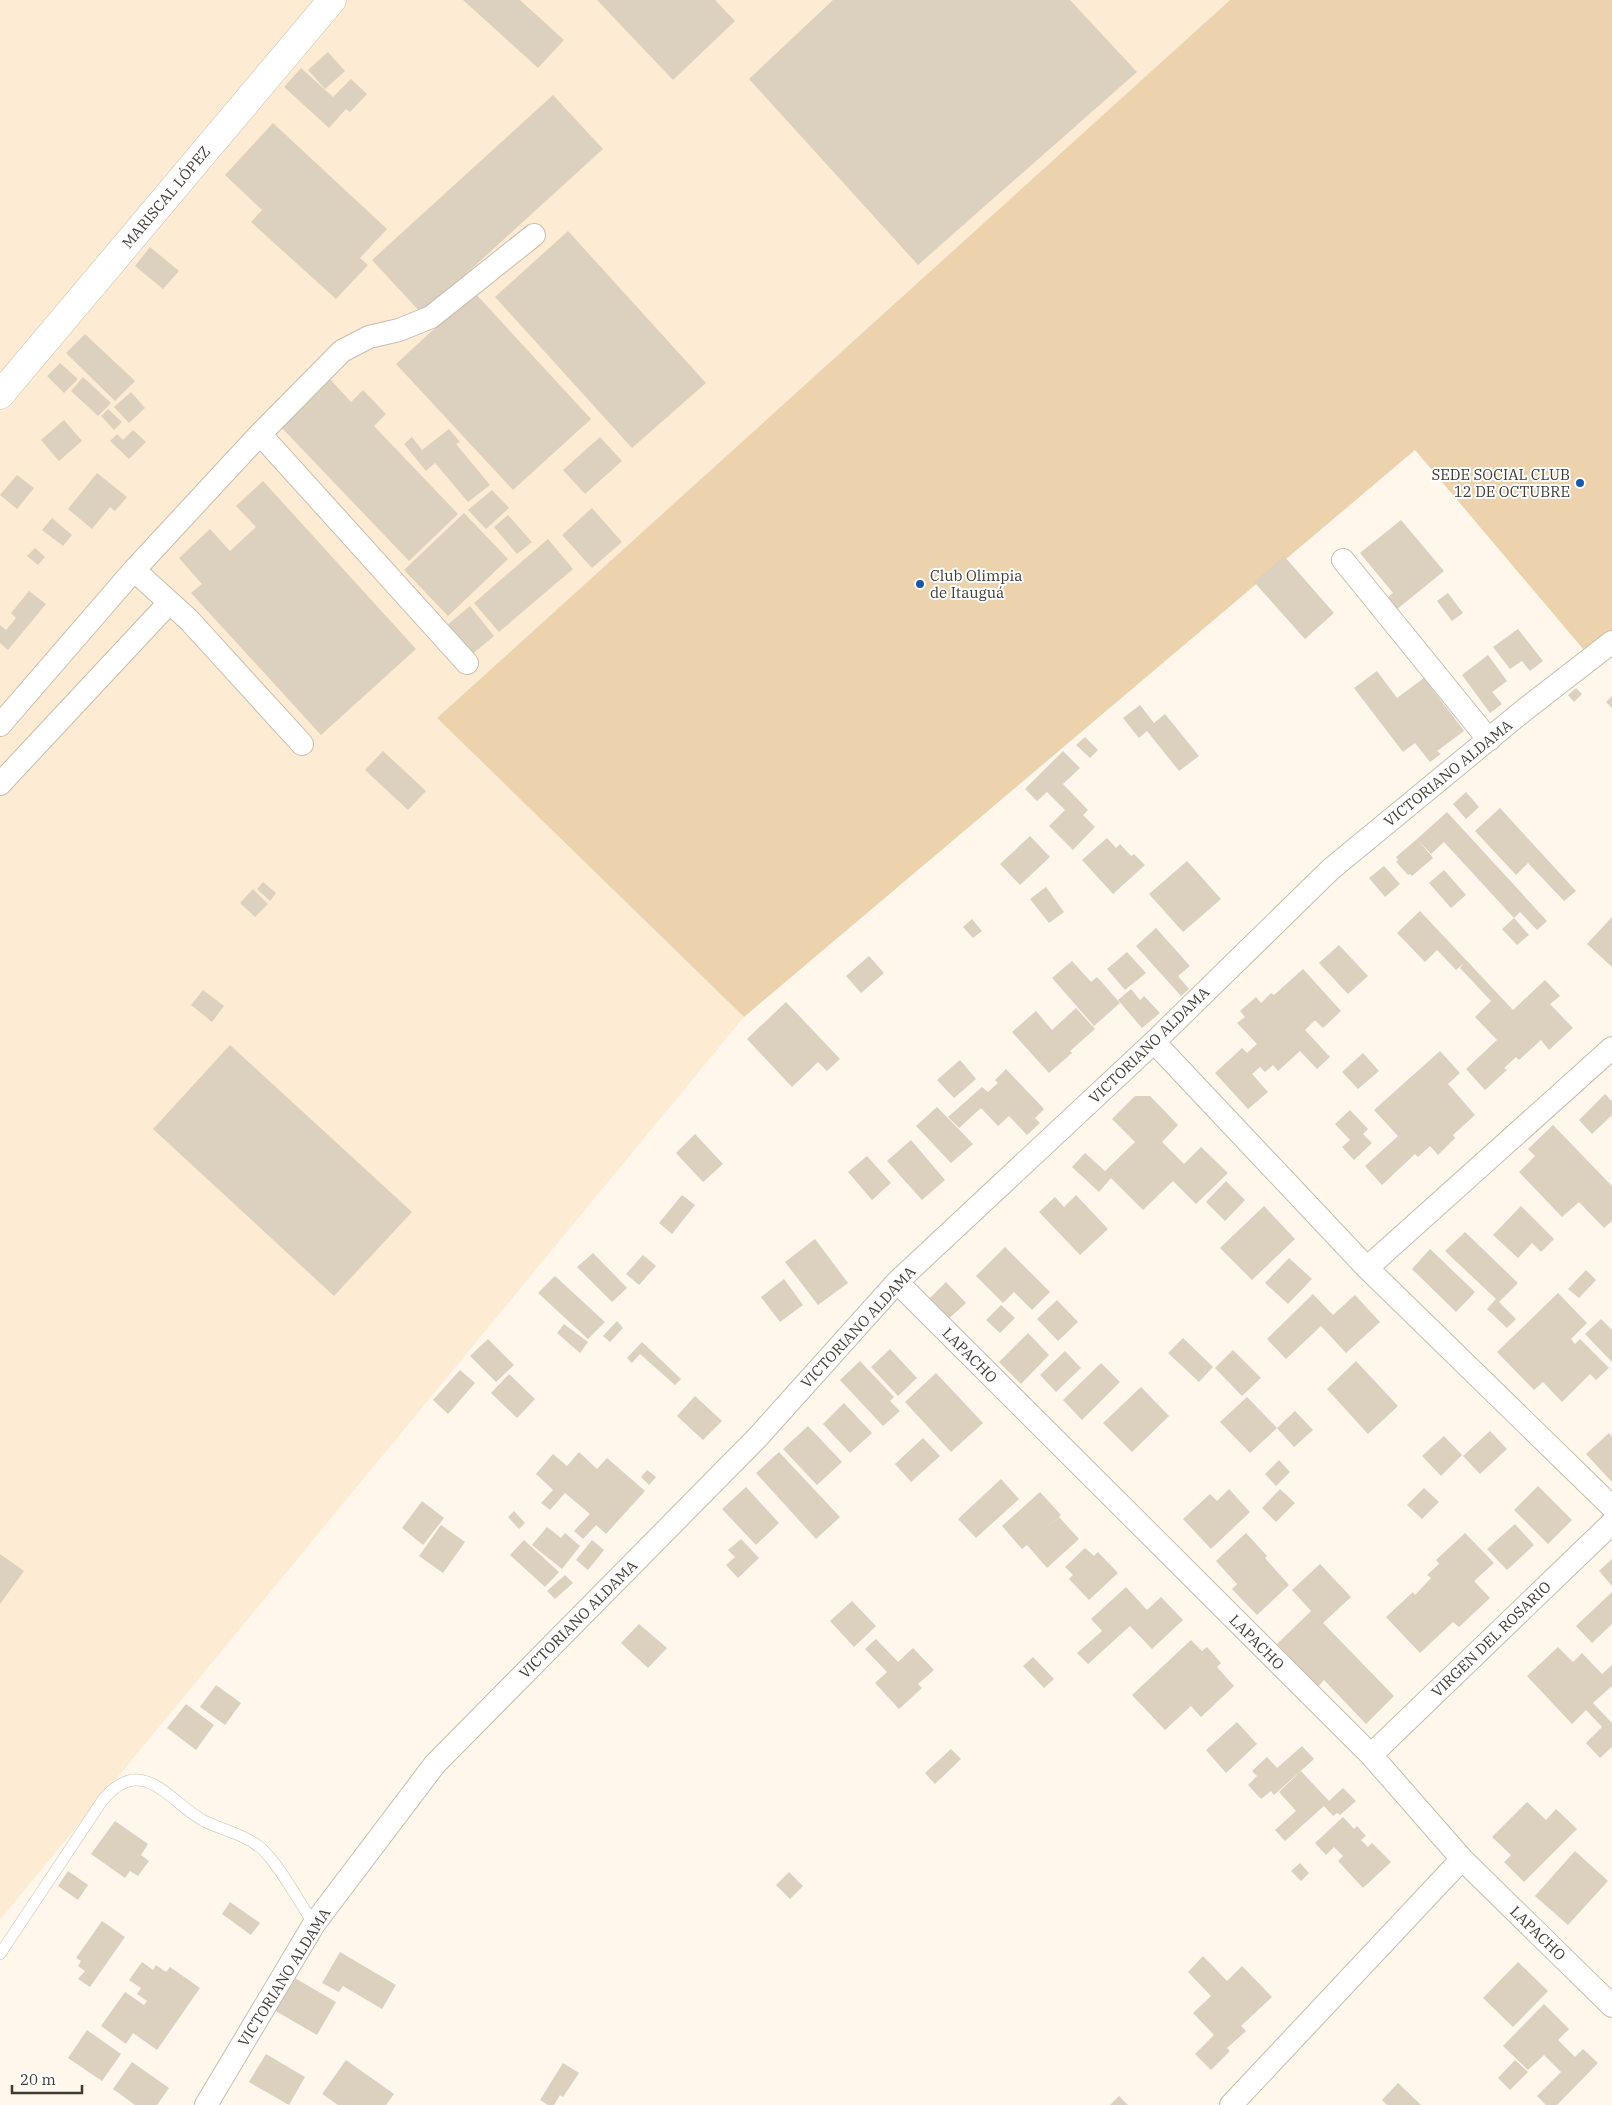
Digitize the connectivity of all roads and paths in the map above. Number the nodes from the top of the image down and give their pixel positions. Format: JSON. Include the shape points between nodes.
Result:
{"nodes":[{"id":1,"x":332,"y":0,"type":"edge"},
{"id":2,"x":534,"y":235,"type":"dead end"},
{"id":3,"x":0,"y":395,"type":"edge"},
{"id":4,"x":260,"y":434,"type":"junction"},
{"id":5,"x":1343,"y":560,"type":"dead end"},
{"id":6,"x":134,"y":570,"type":"junction"},
{"id":7,"x":169,"y":603,"type":"junction"},
{"id":8,"x":1612,"y":642,"type":"edge"},
{"id":9,"x":467,"y":663,"type":"dead end"},
{"id":10,"x":0,"y":724,"type":"edge"},
{"id":11,"x":1488,"y":740,"type":"junction"},
{"id":12,"x":302,"y":744,"type":"dead end"},
{"id":13,"x":0,"y":784,"type":"edge"},
{"id":14,"x":1154,"y":1042,"type":"junction"},
{"id":15,"x":1612,"y":1048,"type":"edge"},
{"id":16,"x":1367,"y":1268,"type":"junction"},
{"id":17,"x":897,"y":1282,"type":"junction"},
{"id":18,"x":1612,"y":1507,"type":"edge"},
{"id":19,"x":1612,"y":1523,"type":"edge"},
{"id":20,"x":1370,"y":1755,"type":"junction"},
{"id":21,"x":1462,"y":1859,"type":"junction"},
{"id":22,"x":314,"y":1924,"type":"junction"},
{"id":23,"x":0,"y":1954,"type":"edge"},
{"id":24,"x":1612,"y":2006,"type":"edge"},
{"id":25,"x":206,"y":2105,"type":"edge"},
{"id":26,"x":1230,"y":2105,"type":"edge"}],
"edges":[{"from":1,"to":3,"type":"street","name":"MARISCAL LÓPEZ"},
{"from":2,"to":4,"type":"street","via":[[431,317],[399,330],[369,337],[342,351]]},
{"from":4,"to":6,"type":"street"},
{"from":4,"to":9,"type":"street"},
{"from":5,"to":11,"type":"street"},
{"from":6,"to":7,"type":"street"},
{"from":6,"to":10,"type":"street"},
{"from":7,"to":12,"type":"street","via":[[189,620]]},
{"from":7,"to":13,"type":"street"},
{"from":8,"to":11,"type":"street","name":"VICTORIANO ALDAMA"},
{"from":11,"to":14,"type":"street","name":"VICTORIANO ALDAMA","via":[[1331,869]]},
{"from":14,"to":16,"type":"street"},
{"from":14,"to":17,"type":"street","name":"VICTORIANO ALDAMA"},
{"from":15,"to":16,"type":"street"},
{"from":16,"to":18,"type":"street"},
{"from":17,"to":20,"type":"street","name":"LAPACHO"},
{"from":17,"to":22,"type":"street","name":"VICTORIANO ALDAMA","via":[[757,1438],[435,1764]]},
{"from":19,"to":20,"type":"street","name":"VIRGEN DEL ROSARIO"},
{"from":20,"to":21,"type":"street","name":"LAPACHO"},
{"from":21,"to":24,"type":"street","name":"LAPACHO"},
{"from":21,"to":26,"type":"street"},
{"from":22,"to":23,"type":"lane","via":[[277,1867],[261,1849],[243,1837],[202,1820],[166,1791],[134,1780],[112,1790],[102,1801]]},
{"from":22,"to":25,"type":"street","name":"VICTORIANO ALDAMA"}]}
